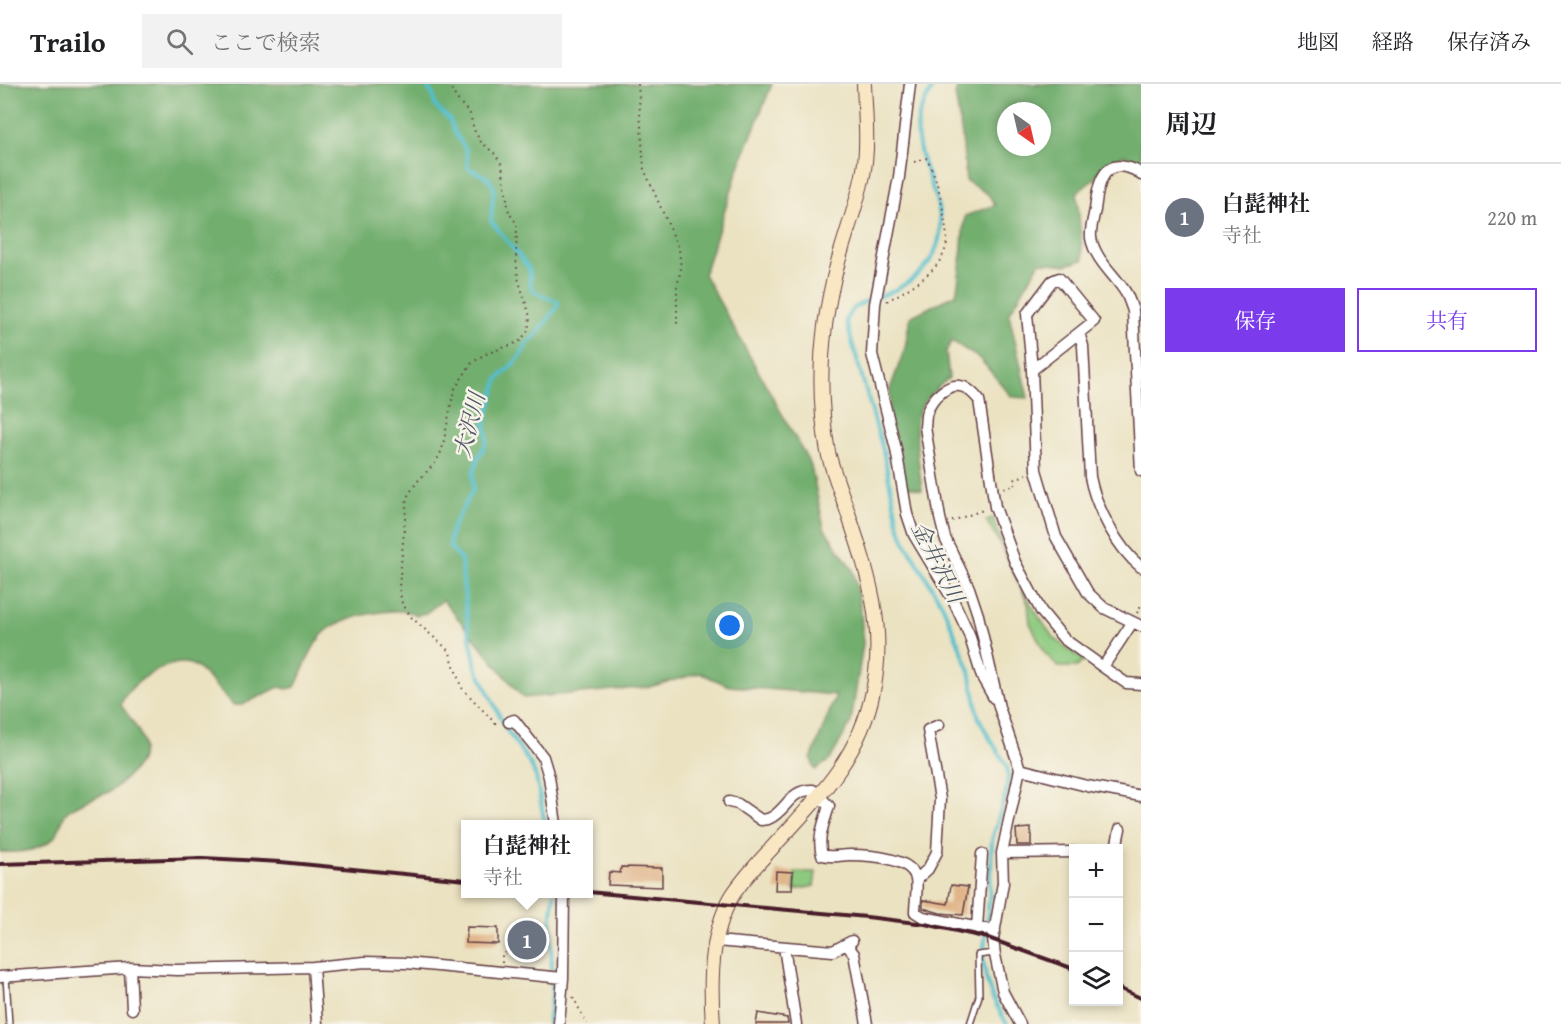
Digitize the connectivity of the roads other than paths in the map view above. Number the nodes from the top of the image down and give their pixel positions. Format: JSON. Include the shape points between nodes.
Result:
{"nodes":[{"id":1,"x":864,"y":84,"type":"edge"},
{"id":2,"x":910,"y":84,"type":"edge"},
{"id":3,"x":1141,"y":175,"type":"edge"},
{"id":4,"x":1079,"y":333,"type":"junction"},
{"id":5,"x":1032,"y":370,"type":"junction"},
{"id":6,"x":1141,"y":471,"type":"edge"},
{"id":7,"x":1141,"y":567,"type":"edge"},
{"id":8,"x":1136,"y":625,"type":"edge"},
{"id":9,"x":1103,"y":667,"type":"junction"},
{"id":10,"x":1141,"y":684,"type":"edge"},
{"id":11,"x":999,"y":707,"type":"junction"},
{"id":12,"x":509,"y":722,"type":"dead end"},
{"id":13,"x":939,"y":725,"type":"dead end"},
{"id":14,"x":1020,"y":769,"type":"junction"},
{"id":15,"x":820,"y":795,"type":"junction"},
{"id":16,"x":1141,"y":796,"type":"edge"},
{"id":17,"x":729,"y":802,"type":"dead end"},
{"id":18,"x":555,"y":820,"type":"edge"},
{"id":19,"x":1120,"y":829,"type":"dead end"},
{"id":20,"x":1117,"y":844,"type":"edge"},
{"id":21,"x":1069,"y":852,"type":"edge"},
{"id":22,"x":1002,"y":853,"type":"junction"},
{"id":23,"x":982,"y":854,"type":"dead end"},
{"id":24,"x":916,"y":880,"type":"junction"},
{"id":25,"x":564,"y":898,"type":"edge"},
{"id":26,"x":986,"y":929,"type":"junction"},
{"id":27,"x":716,"y":941,"type":"junction"},
{"id":28,"x":784,"y":947,"type":"junction"},
{"id":29,"x":994,"y":953,"type":"junction"},
{"id":30,"x":130,"y":968,"type":"junction"},
{"id":31,"x":313,"y":968,"type":"junction"},
{"id":32,"x":3,"y":977,"type":"edge"},
{"id":33,"x":563,"y":978,"type":"junction"},
{"id":34,"x":132,"y":1009,"type":"dead end"},
{"id":35,"x":9,"y":1024,"type":"edge"},
{"id":36,"x":317,"y":1024,"type":"edge"},
{"id":37,"x":559,"y":1024,"type":"edge"},
{"id":38,"x":713,"y":1024,"type":"edge"},
{"id":39,"x":796,"y":1024,"type":"edge"},
{"id":40,"x":867,"y":1024,"type":"edge"},
{"id":41,"x":969,"y":1024,"type":"edge"},
{"id":42,"x":1020,"y":1024,"type":"edge"}],
"edges":[{"from":1,"to":15,"type":"street","via":[[864,172],[825,316],[820,364],[828,453],[868,572],[879,641],[868,712],[842,767]]},
{"from":2,"to":11,"type":"street","via":[[899,177],[877,290],[872,354],[914,535],[953,600],[982,677]]},
{"from":3,"to":6,"type":"street","via":[[1119,165],[1104,175],[1099,183],[1091,236],[1101,260],[1127,295],[1133,311]]},
{"from":4,"to":5,"type":"street"},
{"from":4,"to":5,"type":"street","via":[[1094,321],[1059,278],[1052,281],[1027,314]]},
{"from":4,"to":7,"type":"street","via":[[1094,497],[1112,530]]},
{"from":5,"to":8,"type":"street","via":[[1036,470],[1056,537],[1088,593],[1104,608]]},
{"from":8,"to":9,"type":"street"},
{"from":9,"to":10,"type":"street","via":[[1126,683]]},
{"from":9,"to":11,"type":"street","via":[[1064,639],[1041,611],[1015,562],[997,513],[979,400],[963,387],[952,386],[934,399],[925,426],[941,524],[978,615]]},
{"from":11,"to":14,"type":"street"},
{"from":12,"to":18,"type":"street","via":[[514,720],[543,757]]},
{"from":13,"to":24,"type":"street","via":[[928,730],[940,799],[937,852]]},
{"from":14,"to":16,"type":"street"},
{"from":14,"to":22,"type":"street"},
{"from":15,"to":17,"type":"street","via":[[805,790],[770,818],[760,820]]},
{"from":15,"to":24,"type":"street","via":[[829,807],[820,836],[822,855],[870,855],[911,868]]},
{"from":15,"to":27,"type":"street","via":[[746,877],[732,897]]},
{"from":19,"to":20,"type":"street"},
{"from":21,"to":22,"type":"street"},
{"from":22,"to":26,"type":"street","via":[[1003,883]]},
{"from":23,"to":26,"type":"street"},
{"from":24,"to":26,"type":"street","via":[[915,912]]},
{"from":25,"to":33,"type":"street"},
{"from":26,"to":29,"type":"street"},
{"from":27,"to":28,"type":"street"},
{"from":27,"to":38,"type":"street"},
{"from":28,"to":39,"type":"street"},
{"from":28,"to":40,"type":"street","via":[[833,951],[849,943]]},
{"from":29,"to":41,"type":"lane","via":[[978,955],[979,996]]},
{"from":29,"to":42,"type":"street","via":[[1003,992]]},
{"from":30,"to":31,"type":"street"},
{"from":30,"to":32,"type":"street"},
{"from":30,"to":34,"type":"street"},
{"from":31,"to":33,"type":"street","via":[[365,962],[406,963]]},
{"from":31,"to":36,"type":"street"},
{"from":32,"to":35,"type":"lane"},
{"from":33,"to":37,"type":"street"}]}
